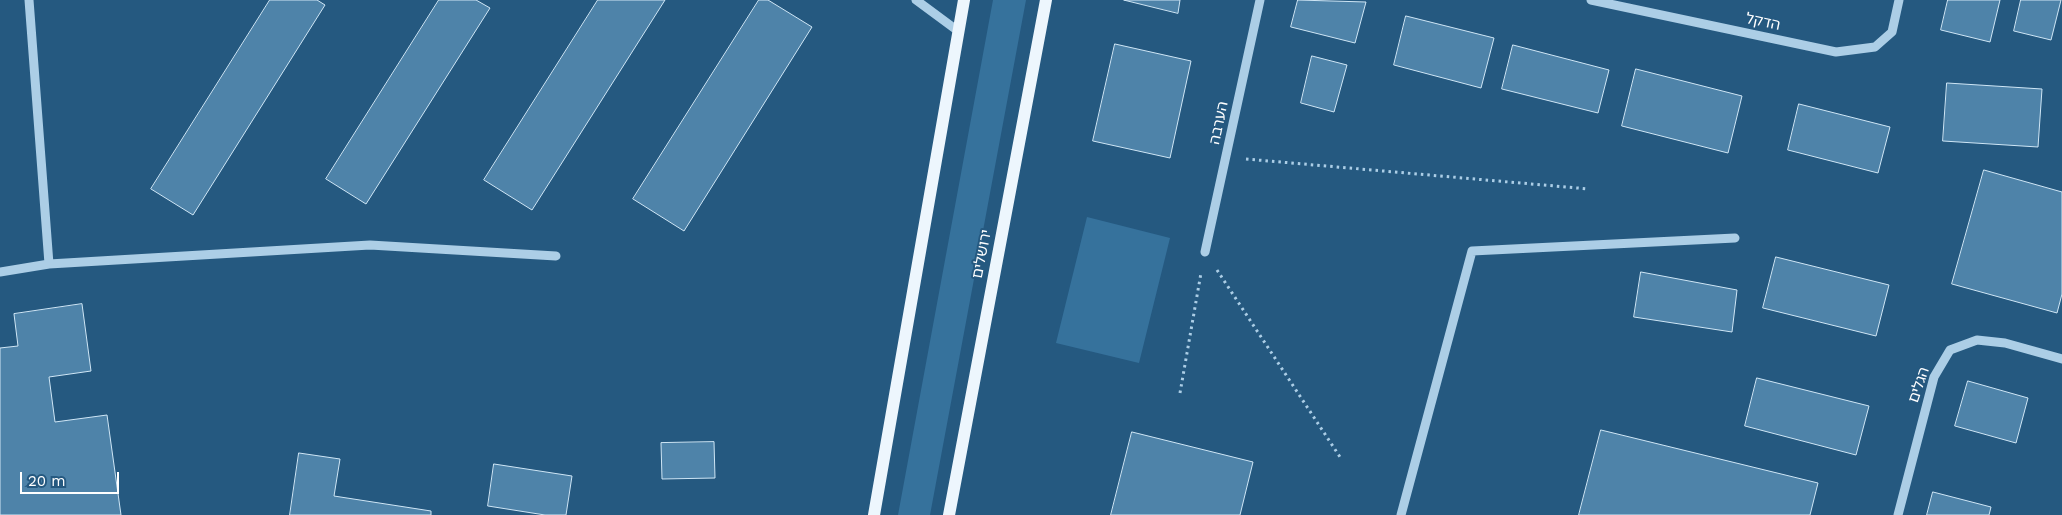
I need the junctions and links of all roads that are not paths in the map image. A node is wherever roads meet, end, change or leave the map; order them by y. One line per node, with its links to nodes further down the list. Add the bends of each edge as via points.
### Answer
1 (28, 0): 12 (street)
2 (916, 0): 8 (street)
3 (964, 0): 8 (main road)
4 (1046, 0): 16 (main road, ירושלים)
5 (1260, 0): 10 (street, הערבה)
6 (1591, 0): 7 (street, הדקל, via 1836,52 1875,47 1892,32)
7 (1900, 0)
8 (958, 31): 15 (main road)
9 (1735, 238): 17 (street, via 1472,251)
10 (1205, 252)
11 (556, 256): 12 (street, via 370,245)
12 (49, 264): 13 (street)
13 (0, 272)
14 (2062, 359): 18 (street, הגלים, via 2005,343 1977,340 1950,350 1934,376)
15 (874, 515)
16 (948, 515)
17 (1400, 515)
18 (1898, 515)

